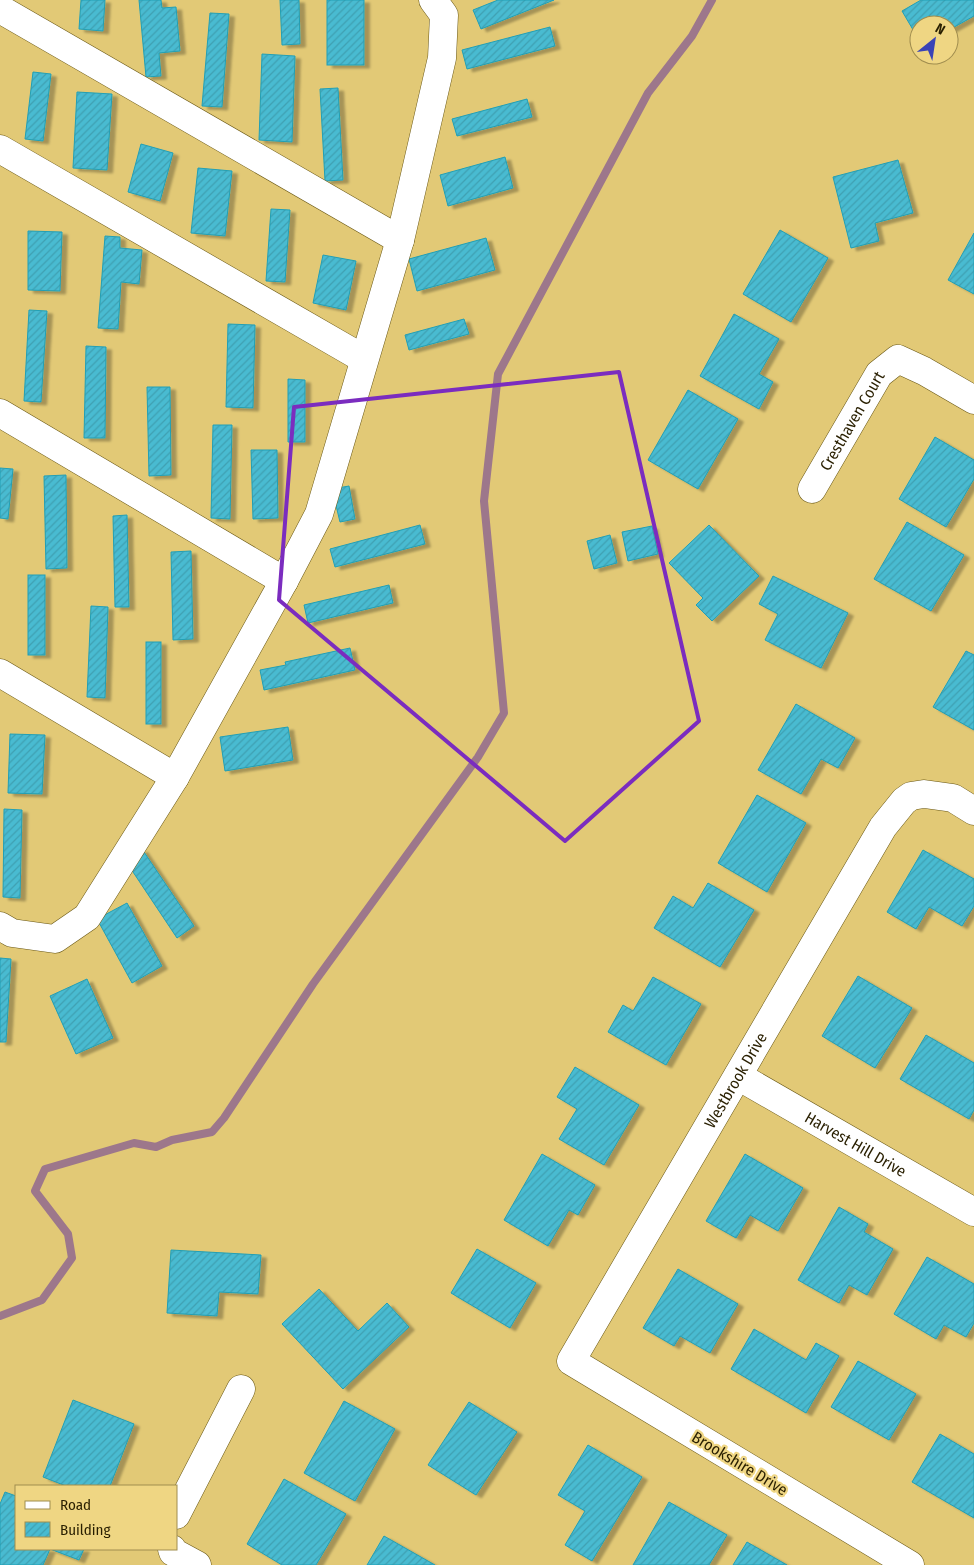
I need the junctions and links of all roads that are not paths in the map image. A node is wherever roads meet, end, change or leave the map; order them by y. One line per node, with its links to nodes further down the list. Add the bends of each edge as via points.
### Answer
1 (433, 0): 4 (street, via 444,15 442,58)
2 (0, 9): 4 (street)
3 (0, 149): 5 (street)
4 (400, 240): 5 (street)
5 (364, 359): 9 (street, via 319,514)
6 (974, 400): 8 (street, Cresthaven Court, via 898,359 879,374)
7 (0, 413): 9 (street)
8 (812, 489)
9 (284, 581): 11 (street)
10 (0, 673): 11 (street)
11 (175, 777): 13 (street, via 87,917 55,939 12,933)
12 (974, 811): 14 (street, Westbrook Drive, via 952,798 924,794 904,801 883,827)
13 (0, 926)
14 (738, 1076): 15 (street, Harvest Hill Drive); 16 (street, Westbrook Drive)
15 (974, 1212)
16 (570, 1362): 21 (street, Brookshire Drive)
17 (241, 1388): 18 (street)
18 (178, 1511)
19 (173, 1550): 20 (street)
20 (196, 1565)
21 (910, 1565)

